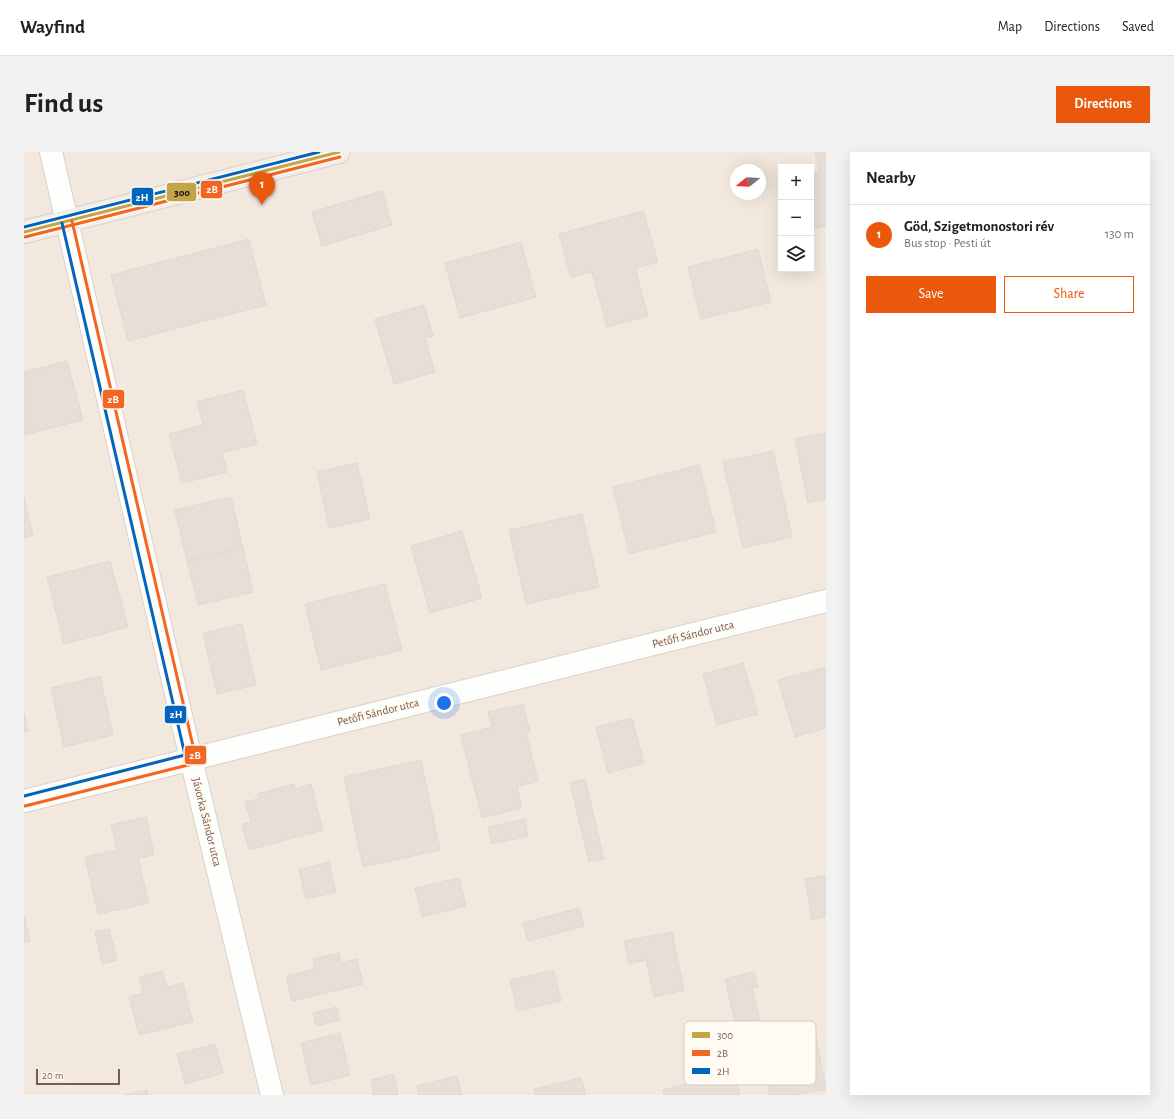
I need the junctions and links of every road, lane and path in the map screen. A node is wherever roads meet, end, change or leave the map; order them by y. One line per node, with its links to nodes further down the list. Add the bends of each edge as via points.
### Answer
1 (51, 152): 3 (street, Jávorka Sándor utca)
2 (340, 152): 3 (main road)
3 (67, 222): 4 (main road); 6 (street, Jávorka Sándor utca)
4 (24, 232)
5 (826, 601): 6 (street, Petőfi Sándor utca)
6 (191, 759): 7 (street, Petőfi Sándor utca); 8 (street, Jávorka Sándor utca)
7 (24, 801)
8 (272, 1095)

